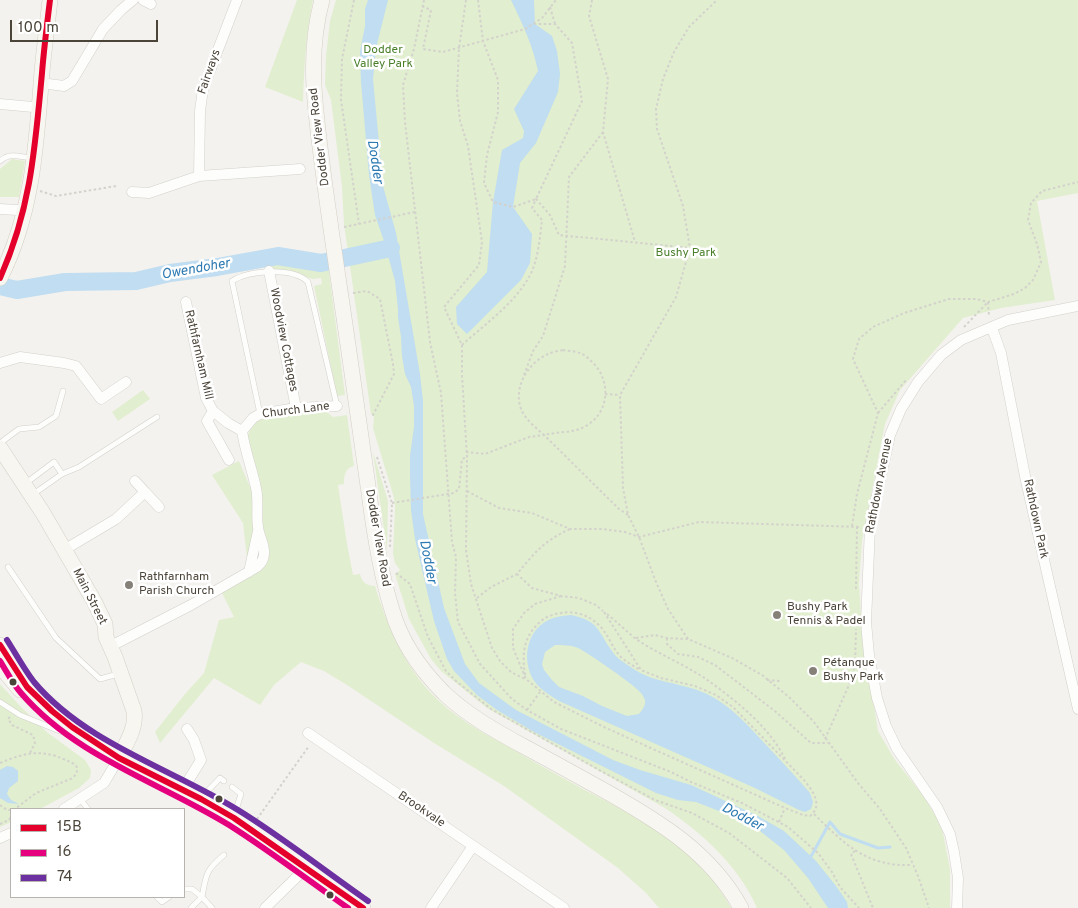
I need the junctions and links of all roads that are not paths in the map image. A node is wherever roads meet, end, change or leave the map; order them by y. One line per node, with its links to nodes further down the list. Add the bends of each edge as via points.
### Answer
1 (50, 0): 5 (main road)
2 (133, 0): 5 (street, via 103,29 72,82 64,86)
3 (237, 0): 11 (street, Fairways, via 203,88)
4 (322, 0): 70 (main road, Dodder View Road, via 315,30 313,76 325,182 375,538 397,626 412,653 442,691 473,716 641,811 686,842 718,873)
5 (43, 77): 8 (main road)
6 (0, 104): 7 (street)
7 (33, 107)
8 (35, 159): 9 (lane, via 13,155); 14 (main road)
9 (0, 162)
10 (300, 169): 11 (street)
11 (200, 176): 12 (street, via 149,193)
12 (132, 192)
13 (0, 209): 14 (street)
14 (24, 213): 16 (main road, via 10,259)
15 (269, 271): 23 (lane, via 308,282); 24 (street, Woodview Cottages); 26 (lane, via 240,276 232,281)
16 (0, 278)
17 (186, 302): 25 (street, Rathfarnham Mill, via 206,398)
18 (1078, 306): 19 (street, Rathdown Avenue, via 1017,318)
19 (992, 328): 44 (street, Rathdown Park, via 1001,353 1026,481); 71 (street, Rathdown Avenue, via 961,340 941,355 901,409 890,435 870,527 866,622 877,698 897,749 938,807 947,826 958,878)
20 (0, 363): 21 (street, via 20,357 76,366 101,400)
21 (126, 382)
22 (63, 392): 29 (lane, via 56,416 40,428 20,429)
23 (337, 406): 24 (street, Church Lane)
24 (296, 408): 26 (street, Church Lane)
25 (212, 411): 28 (street); 31 (street, Rathfarnham Mill, via 207,421)
26 (260, 414): 28 (street, Church Lane)
27 (156, 417): 32 (lane, via 79,467)
28 (242, 431): 40 (street, via 257,490 258,529 264,546 264,555 257,568)
29 (0, 443)
30 (0, 448): 34 (main road, Main Street)
31 (229, 460)
32 (62, 474): 34 (lane); 34 (lane, via 54,462)
33 (135, 482): 35 (street)
34 (28, 490): 37 (main road, Main Street)
35 (145, 492): 36 (street); 37 (street, via 116,519)
36 (159, 507)
37 (64, 550): 40 (main road, Main Street, via 94,601 105,624)
38 (8, 567): 42 (lane, via 56,638 100,679)
39 (0, 645): 48 (main road, via 27,687 52,711)
40 (110, 646): 42 (main road, Main Street)
41 (0, 666): 47 (main road, via 22,692)
42 (121, 673): 48 (main road, Main Street, via 134,711 135,726)
43 (0, 702): 47 (lane, via 15,712)
44 (1078, 709)
45 (187, 729): 51 (street, via 201,760)
46 (308, 733): 57 (street, Brookvale)
47 (67, 734): 48 (main road)
48 (119, 758): 51 (main road); 53 (street, via 104,783)
49 (224, 781): 52 (lane, via 220,778)
50 (232, 787): 56 (lane, via 241,794)
51 (183, 790): 52 (main road)
52 (201, 799): 56 (main road)
53 (81, 800): 54 (street); 55 (lane)
54 (66, 808)
55 (87, 808)
56 (234, 818): 59 (main road)
57 (473, 846): 68 (street); 69 (street, Brookvale)
58 (224, 855): 61 (lane, via 206,873)
59 (306, 868): 66 (street); 67 (main road)
60 (185, 889): 61 (lane, via 192,889)
61 (202, 897): 64 (lane); 65 (lane)
62 (158, 898): 63 (lane, via 162,902)
63 (168, 898)
64 (192, 908)
65 (212, 908)
66 (265, 908)
67 (363, 908)
68 (431, 908)
69 (564, 908)
70 (741, 908)
71 (957, 908)

